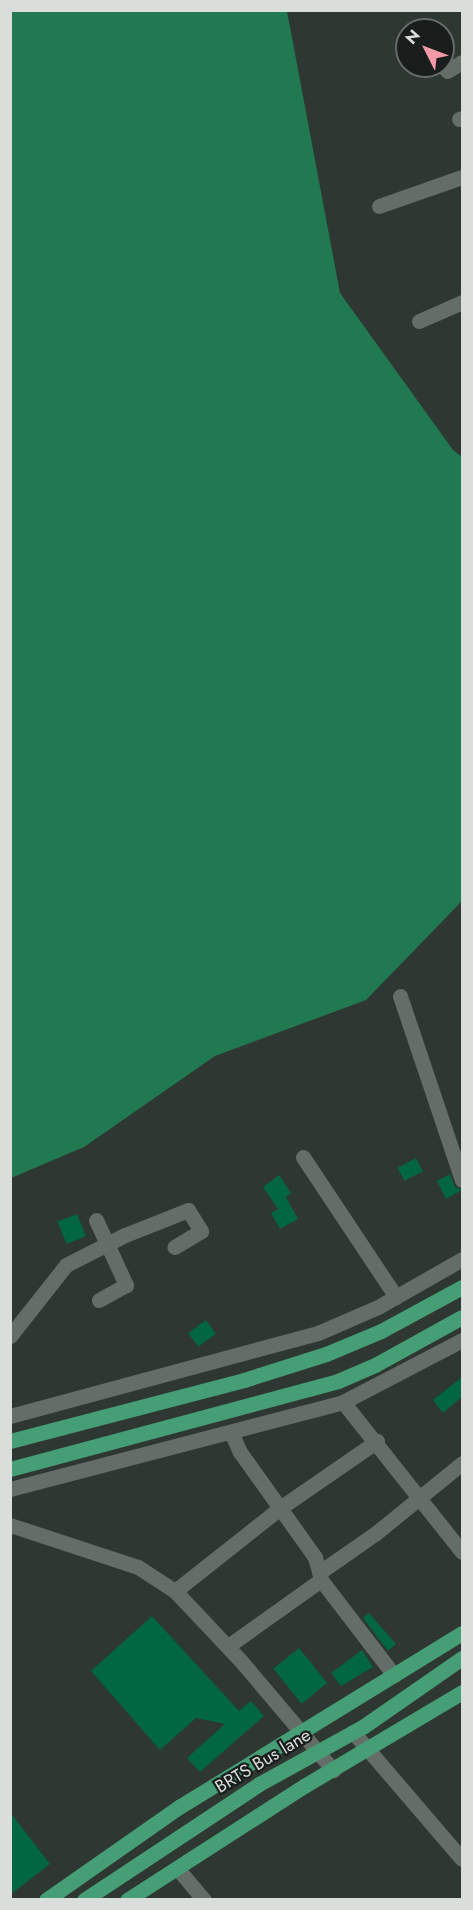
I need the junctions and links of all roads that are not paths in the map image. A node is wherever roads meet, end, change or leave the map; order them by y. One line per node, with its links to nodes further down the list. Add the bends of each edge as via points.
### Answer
1 (462, 177): 2 (street)
2 (380, 206)
3 (462, 302): 4 (street)
4 (419, 321)
5 (400, 996): 6 (street)
6 (458, 1154): 8 (street)
7 (303, 1157): 14 (street)
8 (462, 1180)
9 (96, 1220): 10 (street)
10 (107, 1244): 11 (street, via 188,1210 201,1231); 15 (street, via 126,1285); 18 (street, via 60,1269)
11 (174, 1247)
12 (462, 1259): 14 (street)
13 (462, 1287): 20 (main road, via 381,1331)
14 (396, 1297): 17 (street)
15 (99, 1299)
16 (462, 1317): 27 (main road, via 375,1365 338,1380)
17 (318, 1333): 20 (street); 22 (street)
18 (10, 1336)
19 (462, 1340): 21 (street)
20 (326, 1354): 24 (main road)
21 (343, 1402): 23 (street); 25 (street)
22 (10, 1416)
23 (231, 1432): 28 (street); 30 (street)
24 (10, 1441)
25 (377, 1441): 29 (street); 30 (street)
26 (462, 1463): 29 (street)
27 (10, 1469)
28 (10, 1489)
29 (422, 1497): 32 (street); 33 (street)
30 (280, 1508): 33 (street, via 315,1557); 34 (street)
31 (10, 1525): 34 (street, via 138,1567)
32 (462, 1552)
33 (320, 1576): 36 (street); 38 (street)
34 (175, 1591): 36 (street)
35 (462, 1633): 38 (main road)
36 (228, 1646): 41 (street)
37 (462, 1658): 40 (main road, BRTS Bus lane)
38 (394, 1675): 41 (main road)
39 (462, 1692): 43 (main road)
40 (353, 1732): 42 (main road, BRTS Bus lane); 43 (street)
41 (302, 1733): 42 (street); 47 (main road, via 179,1807)
42 (317, 1750): 44 (street); 48 (main road, BRTS Bus lane)
43 (369, 1751): 44 (main road); 45 (street)
44 (333, 1770): 46 (main road)
45 (462, 1859)
46 (177, 1868): 49 (main road); 50 (street)
47 (46, 1899)
48 (84, 1899)
49 (128, 1899)
50 (204, 1899)

